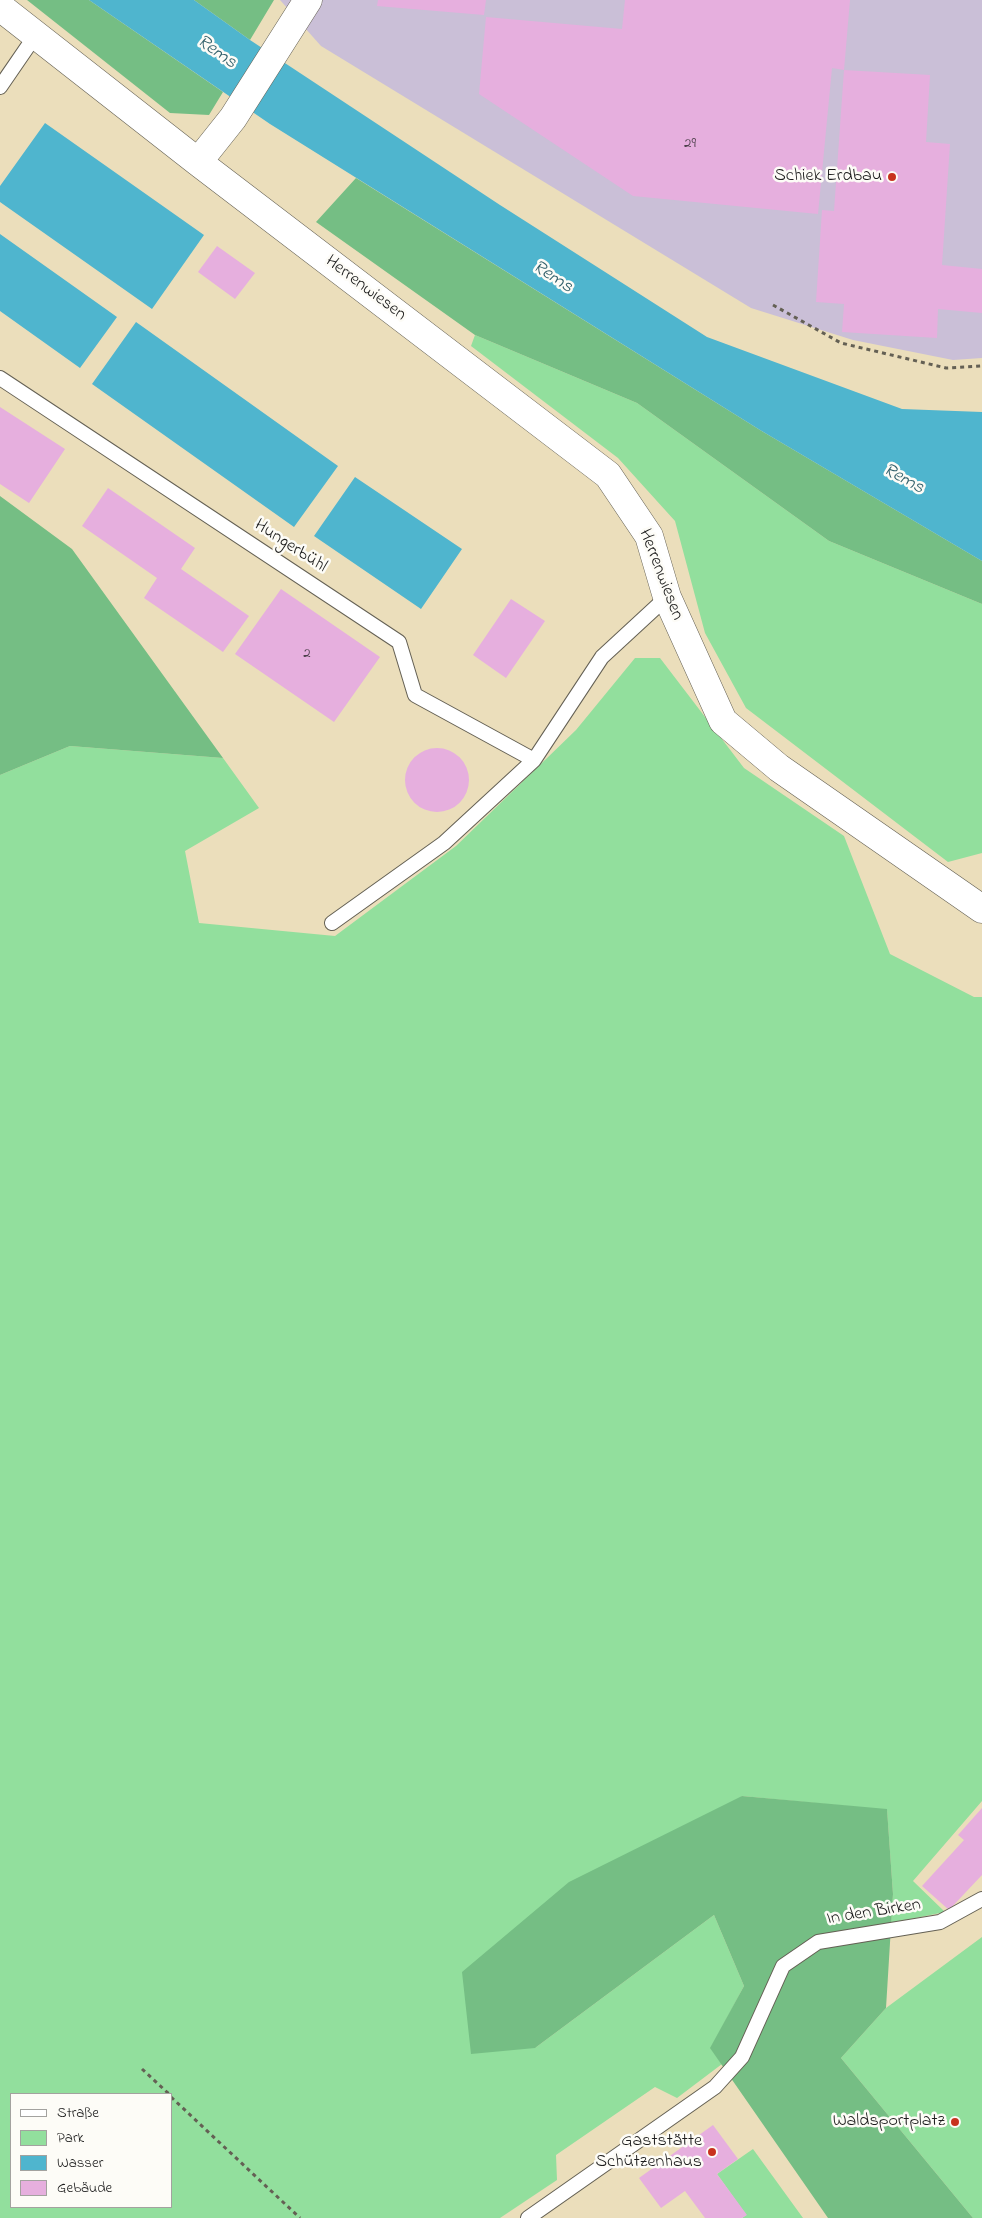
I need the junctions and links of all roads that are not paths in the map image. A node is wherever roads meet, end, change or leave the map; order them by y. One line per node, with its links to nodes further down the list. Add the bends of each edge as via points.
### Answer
1 (304, 5): 5 (street, via 233,118)
2 (0, 7): 3 (street, Herrenwiesen)
3 (35, 36): 4 (lane); 5 (street, Herrenwiesen)
4 (0, 87)
5 (198, 162): 7 (street, Herrenwiesen, via 608,475 649,536)
6 (0, 378): 8 (lane, Hungerbühl, via 399,642 415,695)
7 (667, 597): 8 (lane, via 602,657); 9 (street, Herrenwiesen, via 723,721 779,768)
8 (534, 760): 10 (lane, via 444,843)
9 (982, 909)
10 (332, 923)
11 (982, 1899): 12 (lane, In den Birken, via 940,1922 818,1942 783,1966 742,2057 715,2087)
12 (528, 2218)

